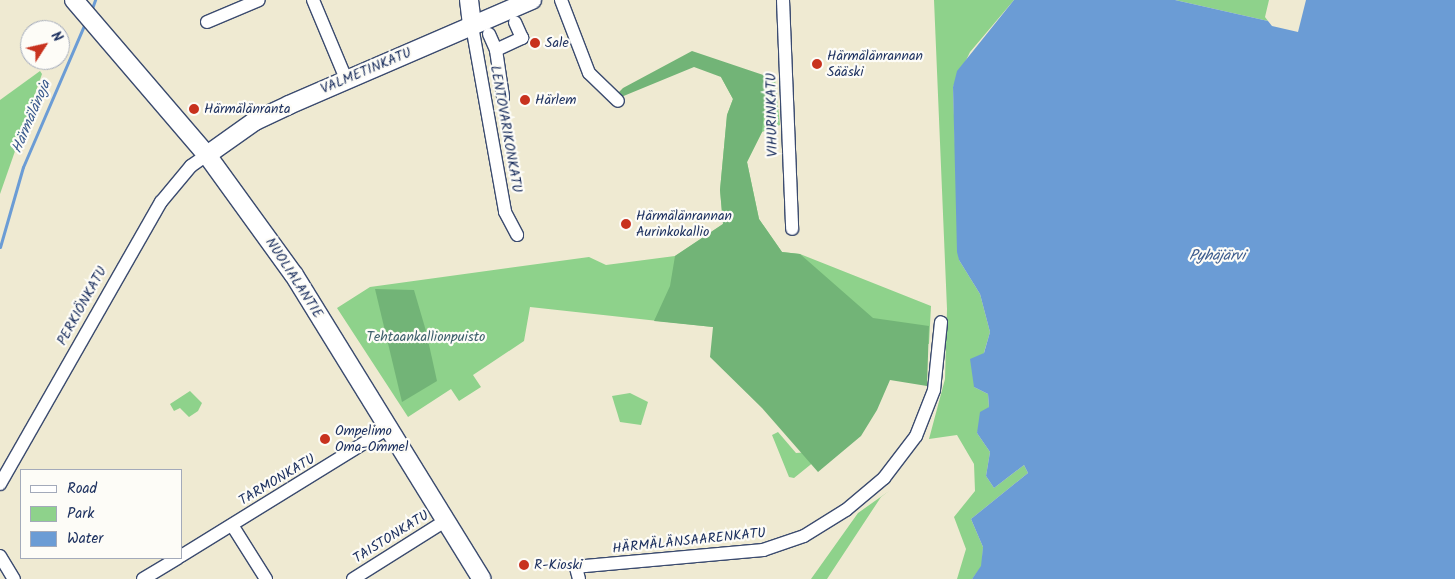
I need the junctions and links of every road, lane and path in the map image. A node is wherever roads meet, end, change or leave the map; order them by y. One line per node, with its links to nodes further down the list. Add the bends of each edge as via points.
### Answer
1 (74, 0): 16 (street, NUOLIALANTIE)
2 (259, 0): 8 (street)
3 (314, 0): 13 (street)
4 (469, 0): 10 (street)
5 (532, 0): 10 (street, VALMETINKATU)
6 (561, 0): 15 (street, via 589,72)
7 (783, 0): 17 (street, VIHURINKATU)
8 (207, 22)
9 (515, 22): 12 (street, via 522,38)
10 (472, 26): 13 (street, VALMETINKATU); 18 (street, LENTOVARIKONKATU, via 505,212)
11 (489, 34): 12 (street)
12 (496, 50): 14 (street)
13 (346, 79): 16 (street, VALMETINKATU, via 255,121)
14 (504, 97)
15 (618, 101)
16 (206, 155): 20 (street, NUOLIALANTIE, via 294,275); 21 (street, PERKIÖNKATU, via 191,166 151,218)
17 (792, 229)
18 (517, 235)
19 (941, 322): 27 (street, HÄRMÄLÄNSAARENKATU, via 934,390 916,436 884,478 846,510 804,536 764,550)
20 (388, 428): 22 (street, NUOLIALANTIE); 23 (street, TARMONKATU)
21 (0, 484)
22 (446, 521): 31 (street, TAISTONKATU); 32 (street, NUOLIALANTIE)
23 (232, 525): 24 (street, TARMONKATU); 30 (street)
24 (182, 555)
25 (0, 556): 28 (street)
26 (176, 559): 29 (street)
27 (577, 574)
28 (14, 579)
29 (143, 579)
30 (266, 579)
31 (353, 579)
32 (482, 579)

